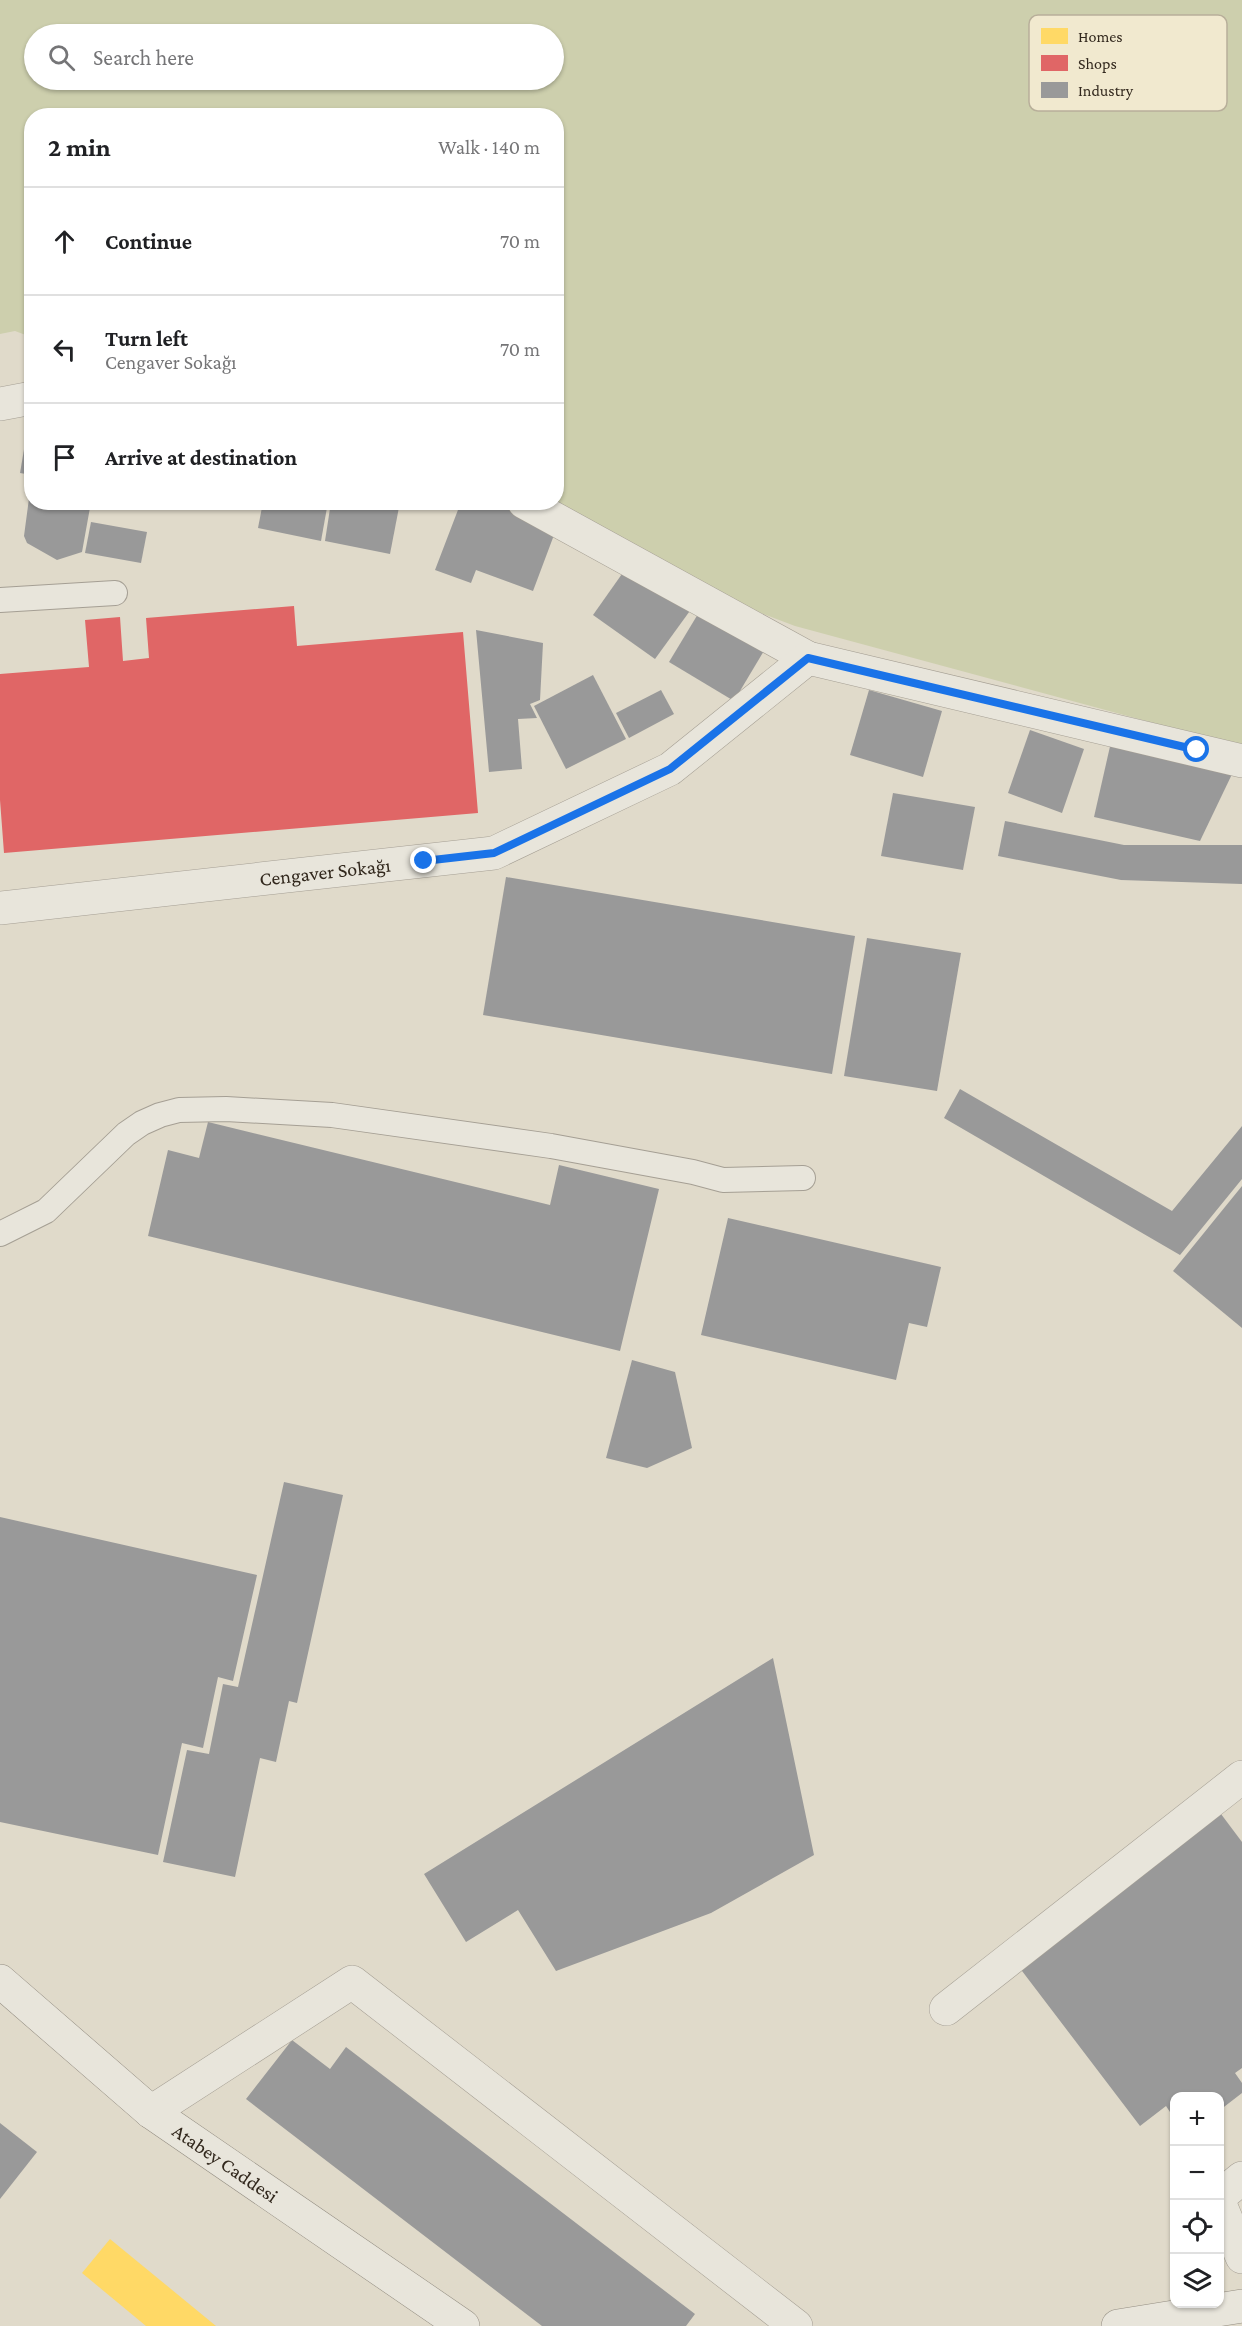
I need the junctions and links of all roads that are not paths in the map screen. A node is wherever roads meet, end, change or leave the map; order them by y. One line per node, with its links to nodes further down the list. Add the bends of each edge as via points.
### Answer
1 (24, 400): 2 (street)
2 (0, 404)
3 (539, 510): 6 (street)
4 (116, 593): 5 (lane)
5 (0, 600)
6 (808, 658): 7 (street); 8 (street, Cengaver Sokağı, via 670,769 494,853)
7 (1242, 761)
8 (0, 908)
9 (803, 1178): 10 (lane, via 723,1180 551,1146 343,1117 226,1108 185,1110 142,1123 46,1211)
10 (0, 1234)
11 (1242, 1777): 13 (street)
12 (0, 1981): 14 (street, Atabey Caddesi)
13 (946, 2009)
14 (151, 2112): 20 (street, Atabey Caddesi); 21 (street, via 352,1982)
15 (1242, 2178): 16 (street)
16 (1224, 2193)
17 (1224, 2214): 18 (street)
18 (1242, 2257)
19 (1242, 2306): 22 (street)
20 (463, 2326)
21 (796, 2326)
22 (1118, 2326)

